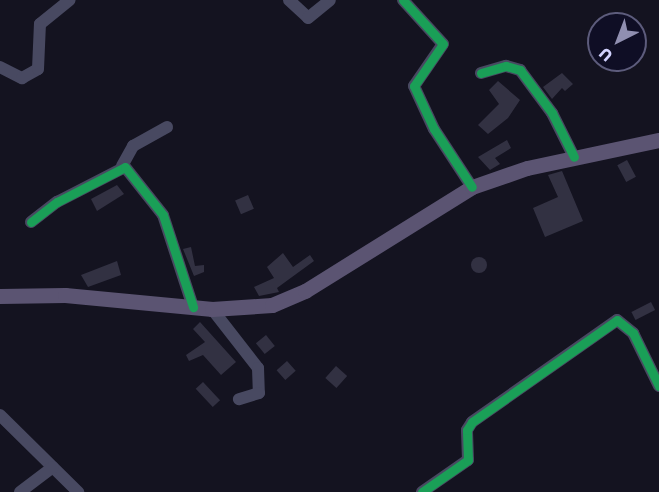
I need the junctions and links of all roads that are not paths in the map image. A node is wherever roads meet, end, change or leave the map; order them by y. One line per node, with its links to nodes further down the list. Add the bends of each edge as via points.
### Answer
1 (70, 0): 5 (street, via 40,24 37,37 41,64 32,75 15,77)
2 (289, 0): 3 (street, via 303,15 313,18)
3 (330, 0)
4 (403, 0): 11 (street, via 443,44 414,86 434,129)
5 (0, 67)
6 (481, 73): 9 (street, via 506,66 520,70 552,113)
7 (167, 127): 10 (street, via 133,146)
8 (659, 140): 9 (main road)
9 (574, 158): 11 (main road)
10 (122, 166): 12 (street); 14 (street, via 163,215)
11 (472, 187): 15 (main road, via 290,298 261,307)
12 (30, 222)
13 (0, 296): 14 (main road, via 65,295)
14 (193, 307): 15 (main road)
15 (212, 309): 17 (street, via 258,368 259,393)
16 (659, 386): 22 (street, via 633,333 617,320 472,422 467,430 468,460)
17 (239, 399)
18 (0, 416): 19 (street)
19 (53, 467): 20 (street); 21 (street)
20 (20, 492)
21 (78, 492)
22 (422, 492)

